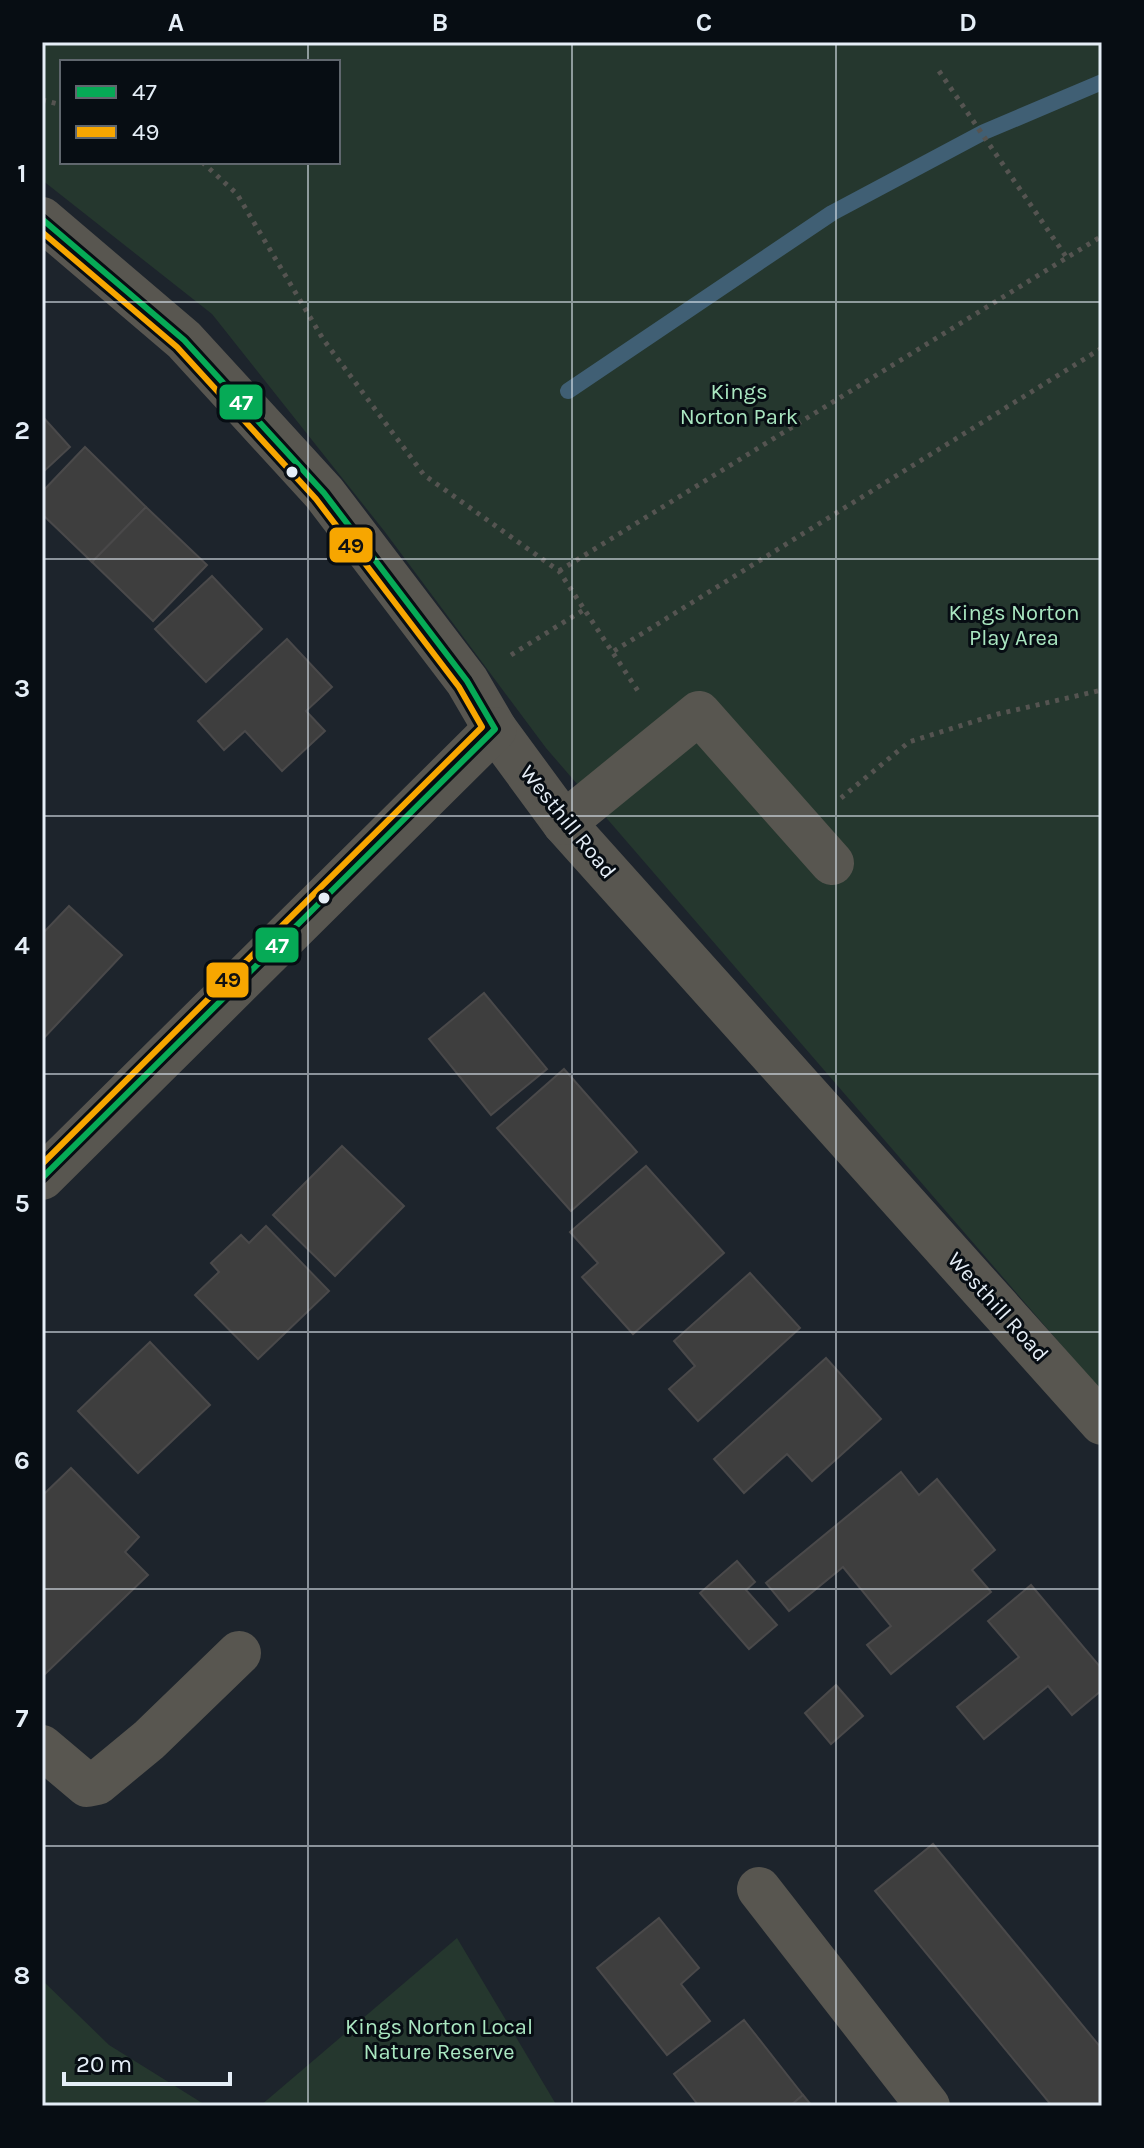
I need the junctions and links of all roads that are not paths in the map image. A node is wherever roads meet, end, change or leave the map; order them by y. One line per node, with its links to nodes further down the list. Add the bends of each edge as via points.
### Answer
1 (42, 219): 2 (street, Westhill Road, via 184,340 324,493 467,681)
2 (495, 729): 3 (street, Westhill Road); 5 (street)
3 (564, 823): 4 (street, via 699,713); 6 (street, Westhill Road)
4 (832, 863)
5 (42, 1178)
6 (1102, 1423)
7 (239, 1653): 8 (street, via 97,1783 87,1785)
8 (42, 1747)
9 (759, 1889): 10 (street)
10 (928, 2106)

